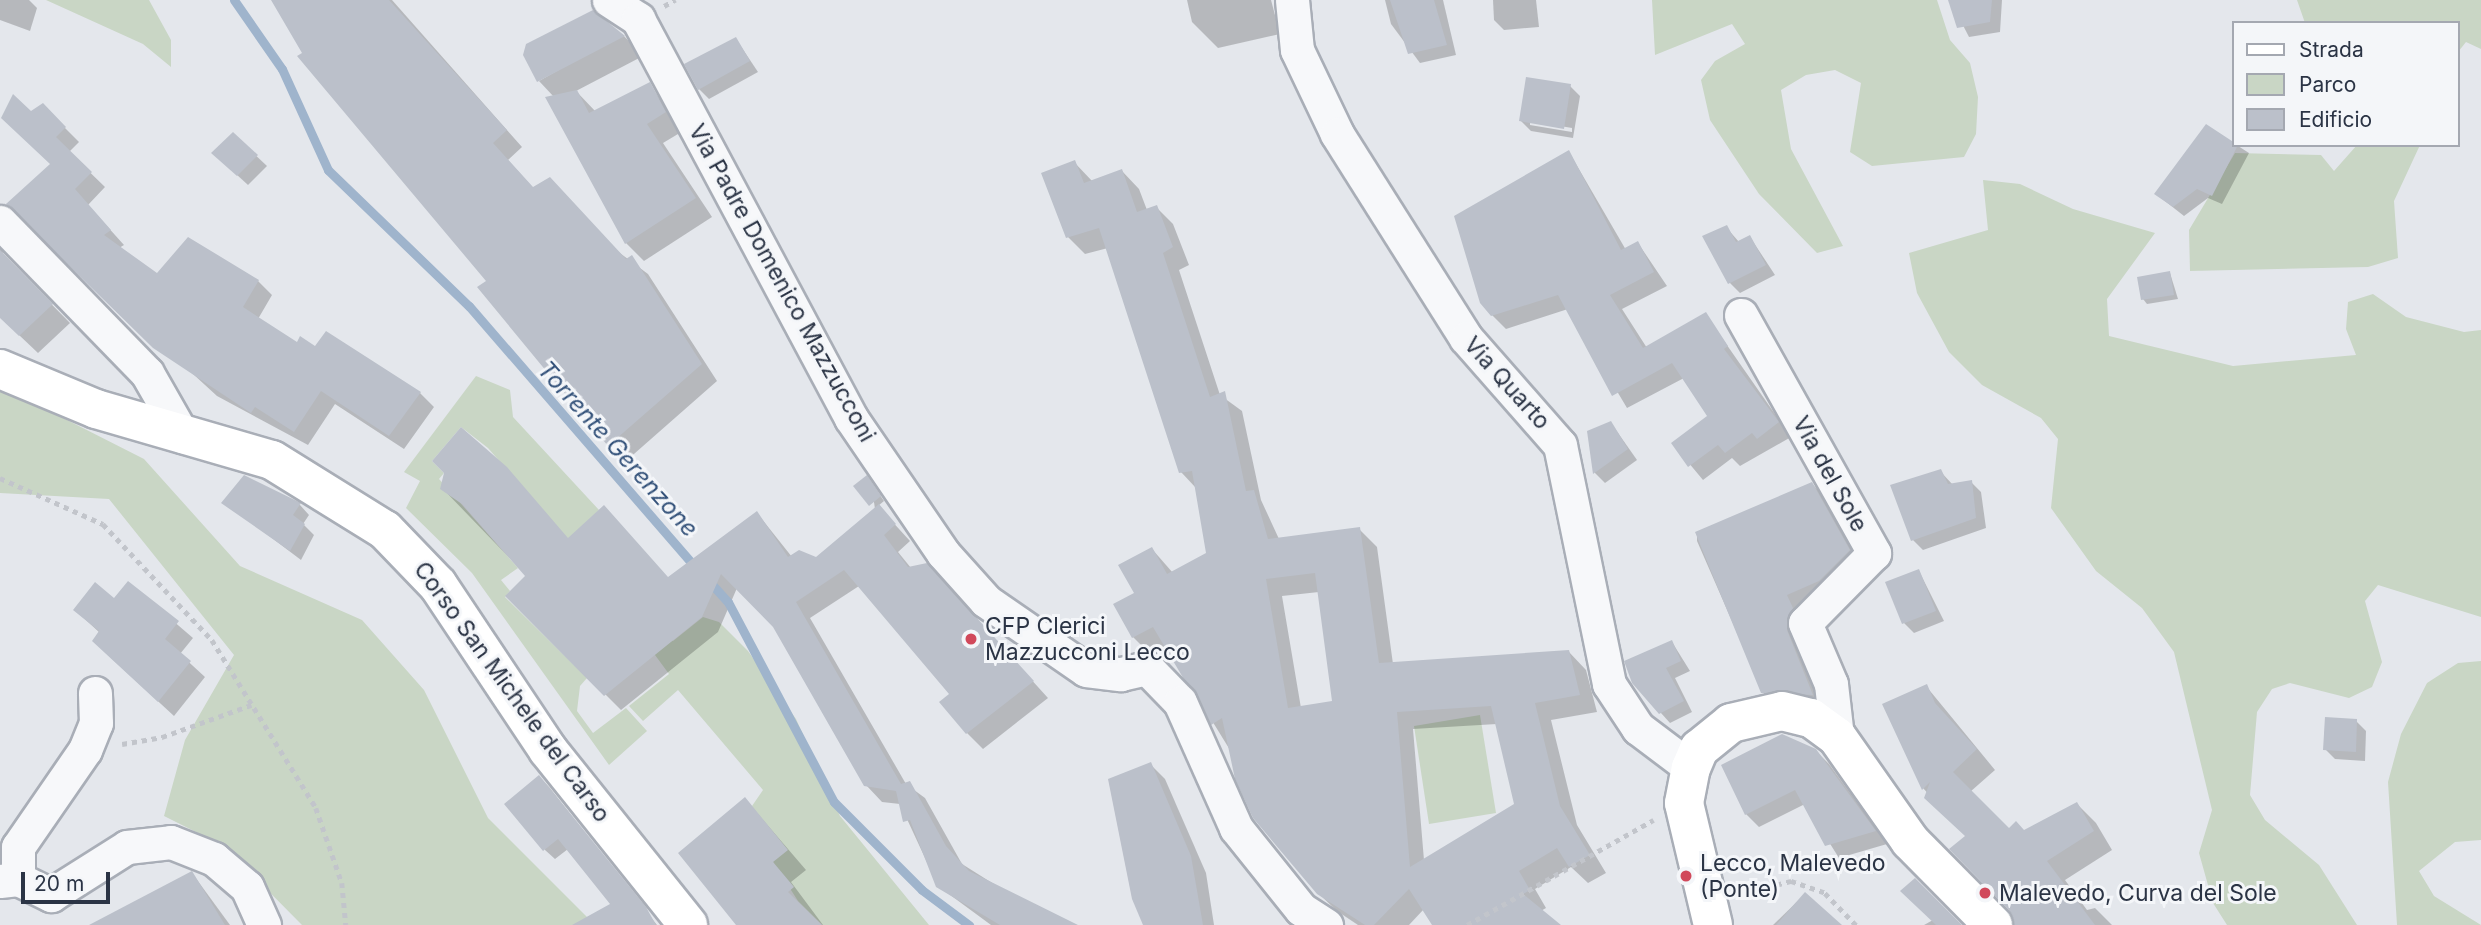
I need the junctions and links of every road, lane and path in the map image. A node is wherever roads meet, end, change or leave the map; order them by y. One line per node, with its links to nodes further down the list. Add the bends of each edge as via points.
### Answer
1 (609, 0): 18 (street, Via Padre Domenico Mazzucconi, via 638,19 851,418 943,553 986,601 1086,670 1121,674 1147,668 1180,702 1236,828 1301,909)
2 (1292, 0): 12 (street, Via Quarto, via 1297,50 1363,178 1473,347 1560,446 1609,684 1638,728)
3 (0, 222): 6 (street, via 147,373)
4 (1741, 315): 10 (street, Via del Sole, via 1874,553 1805,623 1831,684)
5 (0, 369): 6 (main road, Corso San Michele del Carso, via 77,402)
6 (183, 436): 17 (main road, Corso San Michele del Carso, via 272,460 312,479 410,551 548,750)
7 (0, 478): 9 (path, via 103,524 212,640)
8 (95, 693): 11 (street, via 96,723)
9 (251, 705): 11 (path, via 162,737); 16 (path, via 316,808 342,883)
10 (1837, 737): 12 (main road, via 1798,712 1765,711 1714,735); 21 (main road, via 1910,841)
11 (85, 750): 13 (street, via 18,847)
12 (1687, 785): 14 (main road); 19 (path)
13 (9, 880): 15 (street, via 51,895 127,847 171,842 214,859 247,887)
14 (1711, 914): 20 (path, via 1791,881 1825,893)
15 (264, 925)
16 (346, 925)
17 (688, 925)
18 (1326, 925)
19 (1467, 925)
20 (1856, 925)
21 (1993, 925)

